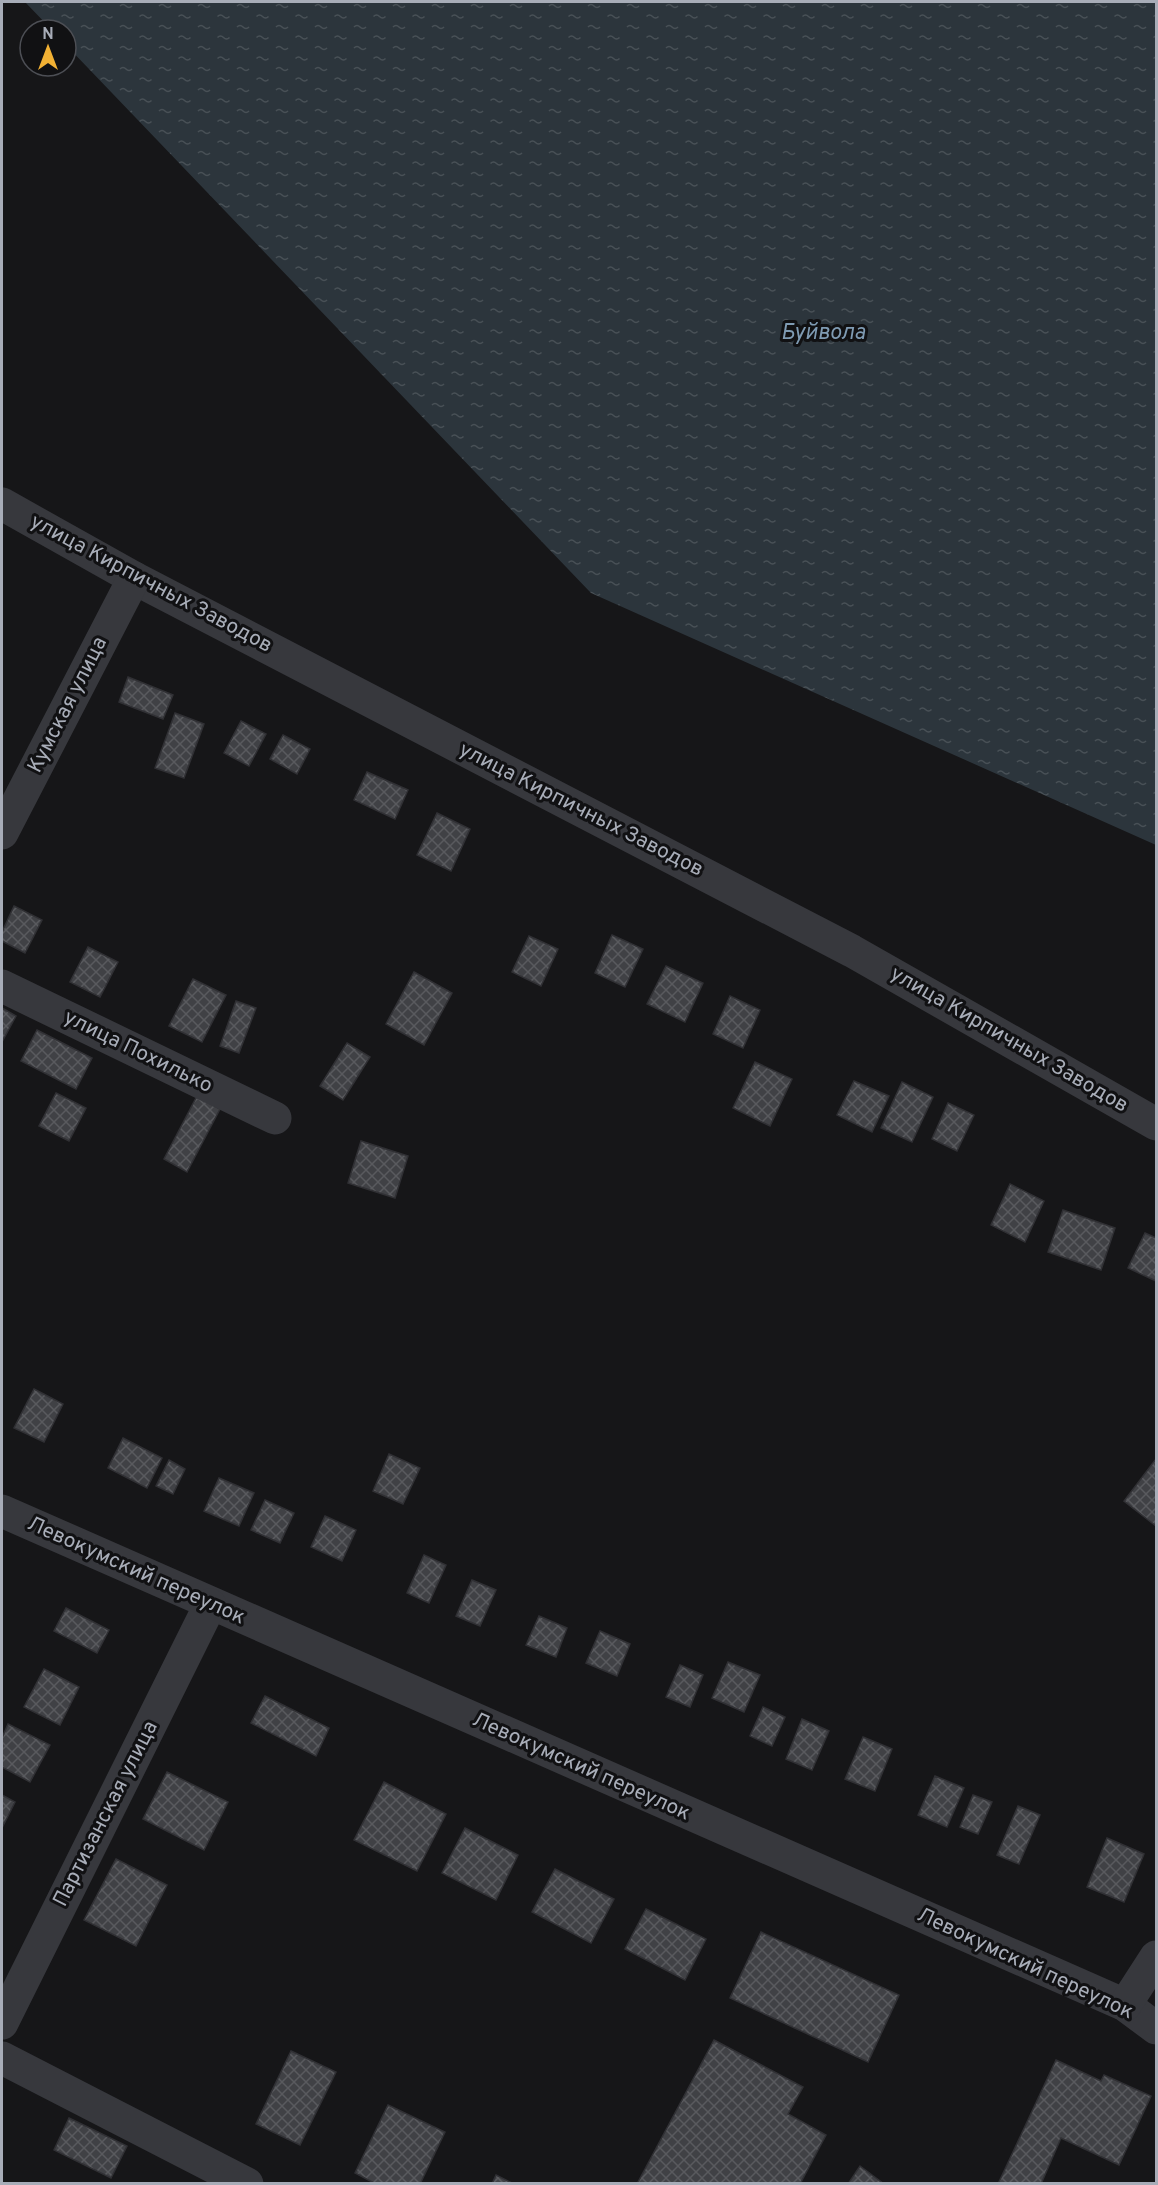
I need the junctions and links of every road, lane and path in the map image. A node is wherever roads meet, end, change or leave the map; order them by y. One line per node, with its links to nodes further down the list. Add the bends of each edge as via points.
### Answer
1 (2, 504): 2 (street, улица Кирпичных Заводов)
2 (134, 578): 3 (street, Кумская улица); 6 (street, улица Кирпичных Заводов, via 852,951)
3 (2, 833)
4 (2, 986): 5 (street, улица Похилько)
5 (275, 1118)
6 (1156, 1124)
7 (2, 1511): 8 (street, Левокумский переулок)
8 (210, 1605): 10 (street, Левокумский переулок); 11 (street, Партизанская улица)
9 (1156, 1957): 10 (street)
10 (1125, 2005): 12 (street, Левокумский переулок)
11 (2, 2023)
12 (1156, 2028)
13 (2, 2058): 14 (street)
14 (247, 2184)

